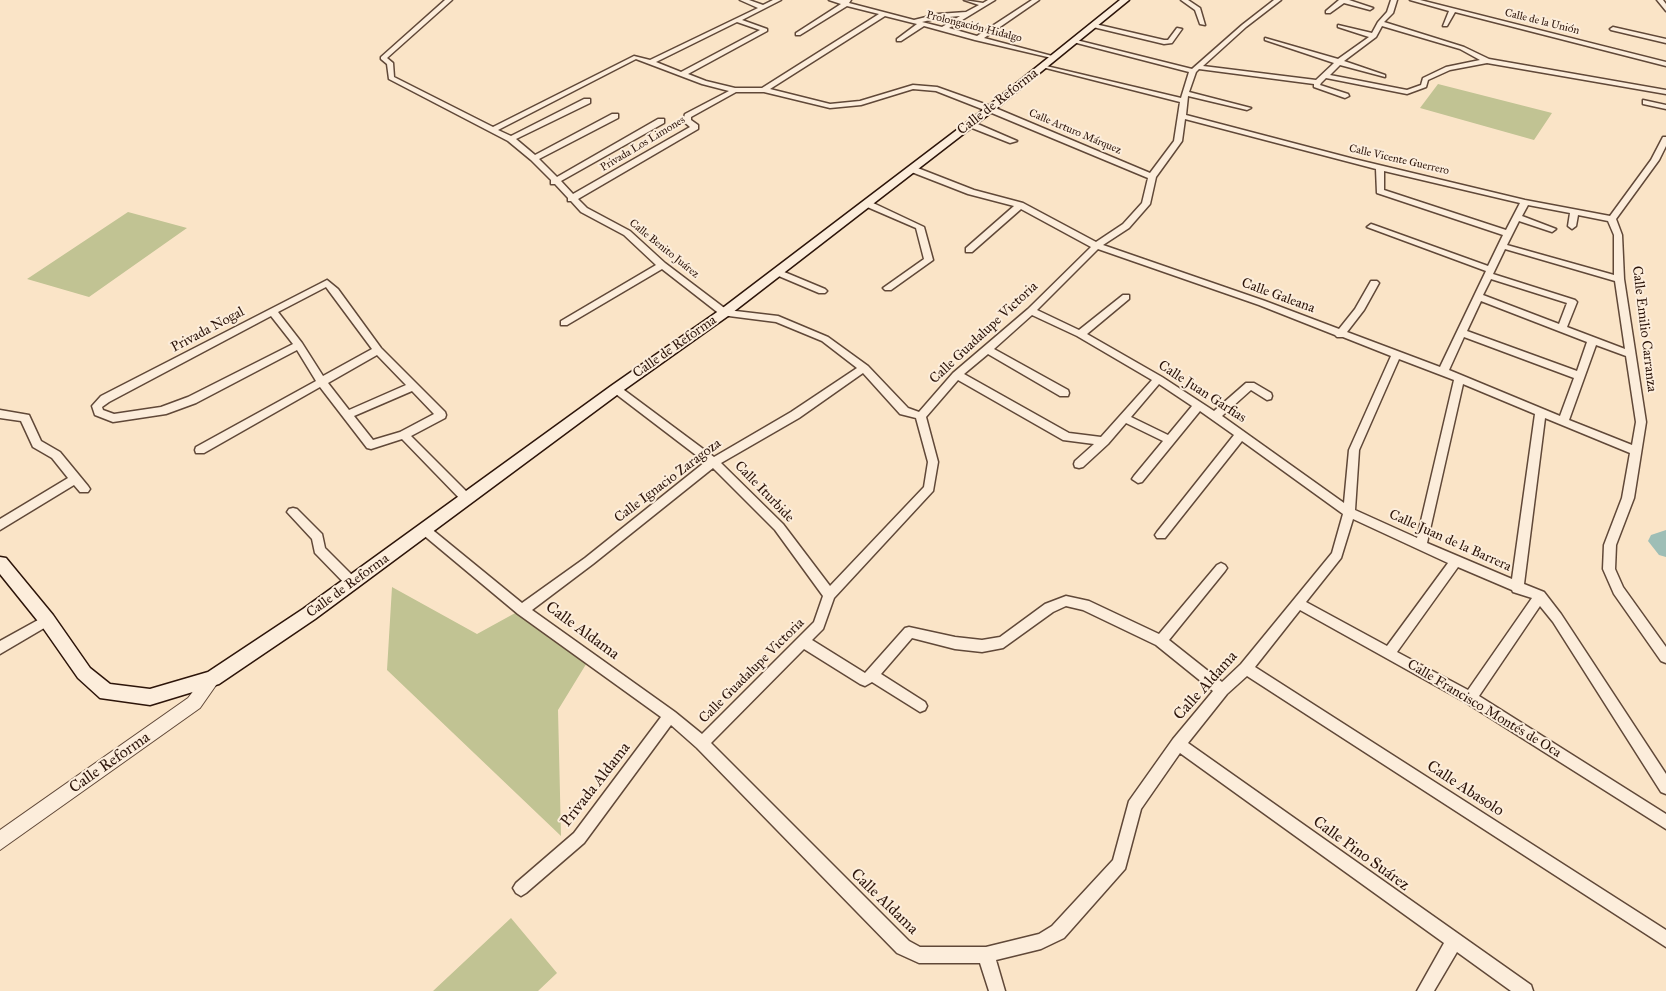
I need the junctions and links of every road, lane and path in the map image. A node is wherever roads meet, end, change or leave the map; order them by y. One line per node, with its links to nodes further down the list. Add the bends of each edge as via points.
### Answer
1 (450, 0): 70 (street, Calle Benito Juárez, via 383,58 390,63 391,78)
2 (743, 0): 17 (street)
3 (778, 0): 17 (street)
4 (832, 0): 15 (street, Prolongación Hidalgo)
5 (967, 0): 16 (street)
6 (992, 0): 16 (street)
7 (1036, 0): 37 (street)
8 (1125, 0): 30 (main road, Calle de Reforma)
9 (1184, 0): 28 (street, via 1198,9)
10 (1278, 0): 49 (street, Calle Guadalupe Victoria)
11 (1342, 0): 18 (street); 21 (street)
12 (1394, 0): 26 (street, via 1390,13)
13 (1413, 0): 20 (street, Calle de la Unión)
14 (1660, 0): 19 (street)
15 (846, 2): 22 (street, Prolongación Hidalgo); 35 (street)
16 (984, 4): 23 (street)
17 (762, 7): 24 (street)
18 (1370, 8)
19 (1666, 9)
20 (1453, 10): 29 (street); 46 (street, Calle de la Unión)
21 (1328, 12)
22 (884, 14): 25 (street, Prolongación Hidalgo); 56 (street)
23 (969, 14): 25 (street); 34 (street)
24 (736, 20): 45 (street); 51 (street, via 764,30)
25 (913, 22): 27 (street, Prolongación Hidalgo)
26 (1380, 23): 36 (street); 44 (street, via 1462,48)
27 (922, 24): 34 (street, Prolongación Hidalgo); 38 (street)
28 (1203, 24)
29 (1445, 25)
30 (1095, 26): 32 (street, via 1164,42 1170,42); 41 (main road, Calle de Reforma)
31 (1340, 26): 36 (street)
32 (1179, 29)
33 (1612, 29): 40 (street)
34 (943, 30): 37 (street, Prolongación Hidalgo)
35 (798, 34)
36 (1374, 36): 43 (street)
37 (977, 39): 42 (street, Prolongación Hidalgo)
38 (899, 40)
39 (1268, 40): 43 (street)
40 (1666, 41)
41 (1076, 42): 42 (main road, Calle de Reforma); 49 (street)
42 (1054, 58): 48 (main road, Calle de Reforma)
43 (1340, 61): 52 (street); 53 (street)
44 (1487, 61): 52 (street, via 1448,68 1425,79 1424,86 1406,92); 57 (street)
45 (651, 62): 51 (street, Calle Arturo Márquez); 70 (street, Calle Arturo Márquez, via 636,57)
46 (1656, 62): 47 (street, Calle de la Unión); 50 (street)
47 (1666, 64)
48 (1044, 66): 61 (street); 65 (main road, Calle de Reforma)
49 (1195, 69): 54 (street); 58 (street, Calle Guadalupe Victoria)
50 (1655, 71)
51 (681, 75): 55 (street, Calle Arturo Márquez)
52 (1325, 76): 54 (street)
53 (1383, 76)
54 (1317, 84): 59 (street)
55 (735, 90): 56 (street, Calle Arturo Márquez); 79 (street, Privada Los Limones, via 688,116 686,121 695,127)
56 (764, 90): 65 (street, Calle Arturo Márquez, via 830,106 861,103 924,86)
57 (1666, 92)
58 (1184, 93): 61 (street, Calle Guadalupe Victoria); 64 (street)
59 (1345, 96)
60 (587, 101): 71 (street)
61 (1184, 101): 67 (street, Calle Guadalupe Victoria)
62 (1646, 102): 63 (street)
63 (1666, 107)
64 (1247, 108)
65 (990, 109): 69 (main road, Calle de Reforma); 77 (street, Calle Arturo Márquez)
66 (614, 116): 74 (street)
67 (1182, 116): 75 (street, Calle Vicente Guerrero); 77 (street, Calle Guadalupe Victoria, via 1178,141)
68 (661, 121): 78 (street)
69 (970, 124): 73 (street); 76 (main road, Calle de Reforma)
70 (494, 129): 71 (street, Calle Benito Juárez)
71 (511, 139): 74 (street, Calle Benito Juárez)
72 (1666, 139): 85 (street, via 1655,160)
73 (1013, 141)
74 (534, 158): 78 (street, Calle Benito Juárez)
75 (1380, 168): 80 (street, Calle Vicente Guerrero); 89 (street, via 1380,191)
76 (912, 169): 81 (main road, Calle de Reforma); 82 (street, Calle Galeana, via 971,192)
77 (1152, 177): 90 (street, Calle Guadalupe Victoria, via 1146,204 1126,226)
78 (554, 182): 79 (street, Calle Benito Juárez)
79 (571, 199): 93 (street, Calle Benito Juárez, via 627,234)
80 (1526, 202): 83 (street, Calle Vicente Guerrero); 84 (street)
81 (868, 204): 94 (main road, Calle de Reforma); 98 (street, via 920,228 929,260)
82 (1020, 205): 90 (street, Calle Galeana); 92 (street)
83 (1574, 211): 85 (street, Calle Vicente Guerrero); 86 (street)
84 (1518, 217): 88 (street); 89 (street)
85 (1612, 219): 96 (street, Calle Emilio Carranza, via 1618,235)
86 (1572, 226)
87 (1371, 227): 95 (street)
88 (1552, 228)
89 (1509, 234): 91 (street)
90 (1096, 246): 103 (street, Calle Guadalupe Victoria); 109 (street, Calle Galeana, via 1262,303)
91 (1502, 246): 95 (street); 96 (street)
92 (969, 250)
93 (662, 265): 104 (street, Calle Benito Juárez); 105 (street)
94 (777, 272): 99 (street); 104 (main road, Calle de Reforma)
95 (1489, 273): 101 (street); 106 (street, via 1572,302)
96 (1619, 280): 114 (street, Calle Emilio Carranza)
97 (1374, 283): 109 (street)
98 (888, 288)
99 (822, 291)
100 (1126, 297): 108 (street)
101 (1479, 298): 106 (street); 107 (street)
102 (272, 311): 111 (street); 111 (street, Privada Nogal, via 105,399 97,406 100,412 113,418 162,411 192,400); 113 (street, Privada Nogal, via 327,283)
103 (1031, 311): 108 (street, Calle Juan Garfias); 112 (street, Calle Guadalupe Victoria)
104 (724, 313): 116 (street, via 778,319 826,339); 124 (main road, Calle de Reforma)
105 (564, 323)
106 (1562, 328): 110 (street)
107 (1462, 333): 117 (street); 119 (street)
108 (1080, 334): 120 (street, Calle Juan Garfias)
109 (1340, 335): 115 (street, Calle Galeana)
110 (1592, 342): 114 (street); 119 (street)
111 (299, 345): 122 (street)
112 (988, 349): 118 (street, Calle Guadalupe Victoria); 125 (street)
113 (378, 350): 122 (street); 123 (street)
114 (1629, 354): 140 (street, Calle Emilio Carranza, via 1640,422)
115 (1396, 355): 117 (street, Calle Galeana); 148 (street, Calle Aldama, via 1354,450)
116 (864, 368): 131 (street, via 904,410); 141 (street, Calle Ignacio Zaragoza, via 795,415)
117 (1443, 372): 121 (street, Calle Galeana)
118 (957, 375): 131 (street, Calle Guadalupe Victoria); 138 (street, via 1067,437)
119 (1580, 376): 134 (street)
120 (1158, 379): 127 (street, Calle Juan Garfias); 133 (street)
121 (1458, 379): 128 (street, Calle Galeana); 152 (street)
122 (321, 381): 130 (street); 139 (street)
123 (411, 387): 130 (street); 136 (street, via 441,415)
124 (616, 389): 141 (street, Calle Iturbide); 146 (main road, Calle de Reforma)
125 (1064, 392)
126 (1267, 396): 132 (street, via 1250,385)
127 (1198, 406): 132 (street, Calle Juan Garfias); 137 (street)
128 (1540, 412): 134 (street, Calle Galeana); 157 (street)
129 (0, 414): 143 (street, via 25,418 37,444 56,455)
130 (348, 415): 136 (street, via 371,445)
131 (921, 416): 158 (street, Calle Guadalupe Victoria, via 933,462 929,488)
132 (1215, 416): 135 (street, Calle Juan Garfias)
133 (1124, 418): 137 (street); 138 (street)
134 (1564, 420): 140 (street, Calle Galeana)
135 (1241, 434): 148 (street, Calle Juan Garfias); 151 (street)
136 (404, 435): 146 (street)
137 (1170, 440): 144 (street)
138 (1104, 441): 142 (street)
139 (200, 450)
140 (1635, 451): 167 (street, Calle Emilio Carranza, via 1628,498 1610,545 1610,569 1618,590)
141 (714, 462): 158 (street, Calle Iturbide, via 779,527); 161 (street, Calle Ignacio Zaragoza, via 589,562)
142 (1079, 464)
143 (75, 479): 145 (street); 149 (street)
144 (1138, 479)
145 (84, 489)
146 (467, 499): 150 (main road, Calle de Reforma)
147 (293, 512): 156 (street, via 318,536 319,550)
148 (1349, 512): 152 (street, Calle Juan de la Barrera); 160 (street, Calle Aldama, via 1337,555)
149 (0, 525)
150 (425, 530): 156 (main road, Calle de Reforma); 161 (street, Calle Aldama)
151 (1161, 535)
152 (1421, 544): 153 (street, Calle Juan de la Barrera)
153 (1456, 561): 157 (street, Calle Juan de la Barrera); 166 (street)
154 (0, 563): 162 (main road, Calle de Reforma)
155 (1221, 568): 164 (street)
156 (352, 583): 170 (main road, Calle de Reforma)
157 (1517, 588): 159 (street, Calle Juan de la Barrera)
158 (829, 595): 163 (street, Calle Guadalupe Victoria, via 820,625)
159 (1540, 596): 172 (street); 177 (street)
160 (1299, 604): 166 (street, Calle Francisco Montés de Oca); 168 (street, Calle Aldama)
161 (522, 610): 174 (street, Calle Aldama)
162 (47, 620): 165 (street); 170 (main road, Calle de Reforma, via 84,673 106,692 150,697)
163 (802, 641): 169 (street, via 865,680); 175 (street, Calle Guadalupe Victoria)
164 (1162, 641): 169 (street, via 1085,605 1066,601 1049,608 1003,642 982,646 909,632); 171 (street)
165 (0, 648)
166 (1389, 653): 172 (street, Calle Francisco Montés de Oca)
167 (1666, 657)
168 (1246, 668): 171 (street, Calle Aldama); 181 (street, Calle Abasolo)
169 (872, 675): 173 (street)
170 (213, 678): 179 (street, Calle Reforma, via 194,703)
171 (1222, 690): 176 (street, Calle Aldama)
172 (1470, 698): 178 (street, Calle Francisco Montés de Oca)
173 (920, 706)
174 (670, 716): 175 (street, Calle Aldama); 180 (street, Privada Aldama, via 579,838)
175 (702, 743): 183 (street, Calle Aldama, via 903,948 919,955)
176 (1178, 744): 182 (street, Calle Pino Suárez); 183 (street, Calle Aldama, via 1134,806 1120,864 1077,912 1058,932 1041,941)
177 (1666, 786)
178 (1666, 822)
179 (0, 841)
180 (521, 888)
181 (1666, 939)
182 (1454, 942): 185 (street); 186 (street, Calle Pino Suárez)
183 (986, 955): 184 (street)
184 (998, 991)
185 (1425, 991)
186 (1524, 991)

